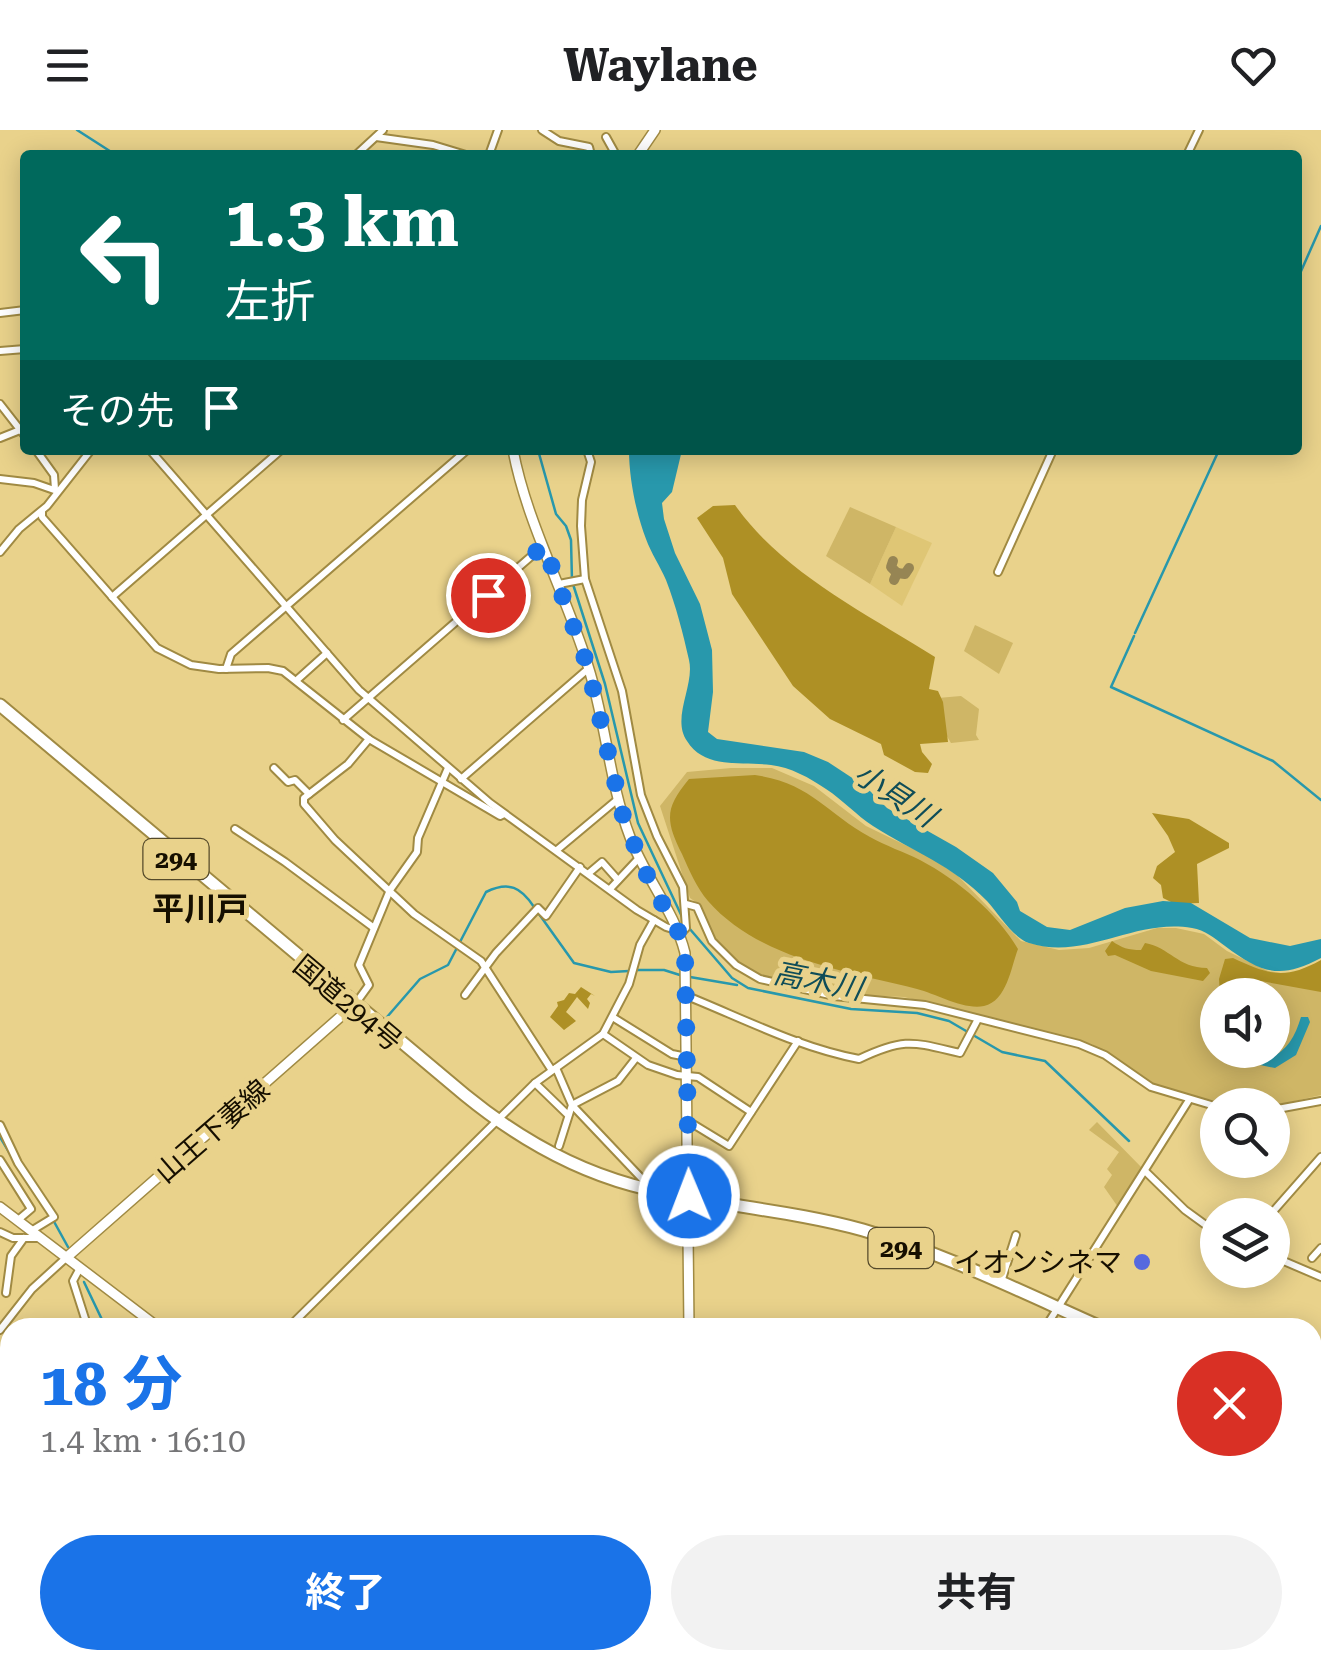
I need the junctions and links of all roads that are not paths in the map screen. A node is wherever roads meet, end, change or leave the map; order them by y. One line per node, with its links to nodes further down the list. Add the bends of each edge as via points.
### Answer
1 (383, 130): 3 (street)
2 (542, 130): 7 (street)
3 (376, 137): 5 (street); 6 (street)
4 (606, 137): 8 (street)
5 (362, 150)
6 (450, 150)
7 (590, 150)
8 (613, 150)
9 (0, 404): 10 (street)
10 (20, 430)
11 (40, 455): 20 (street)
12 (87, 455): 20 (street)
13 (157, 455): 22 (street)
14 (275, 455): 22 (street)
15 (461, 455): 30 (street)
16 (515, 455): 24 (main road)
17 (588, 455): 27 (street)
18 (1051, 455): 26 (street)
19 (0, 479): 20 (street)
20 (56, 490): 21 (street)
21 (42, 514): 23 (street); 25 (street); 29 (street)
22 (206, 515): 29 (street); 30 (street)
23 (40, 528)
24 (544, 545): 28 (main road); 35 (street)
25 (0, 551)
26 (998, 572)
27 (582, 580): 28 (street); 54 (street, via 622,690 640,795)
28 (561, 584): 32 (main road)
29 (112, 597): 33 (street, via 157,648 191,665)
30 (287, 607): 31 (street); 33 (street, via 232,654)
31 (327, 653): 34 (street); 35 (street)
32 (589, 668): 41 (street); 44 (main road)
33 (226, 669): 34 (street, via 268,668)
34 (298, 679): 37 (street)
35 (368, 699): 37 (street); 40 (street)
36 (0, 708): 61 (highway, 国道294号 / 294)
37 (343, 720): 38 (street)
38 (369, 739): 42 (street); 43 (street)
39 (274, 768): 43 (street)
40 (448, 768): 41 (street); 42 (street)
41 (461, 779): 45 (street)
42 (442, 782): 45 (street); 53 (street, via 417,852)
43 (309, 794): 53 (street, via 304,802 322,827)
44 (618, 799): 47 (street); 48 (main road)
45 (504, 814): 47 (street)
46 (235, 829): 56 (street)
47 (556, 850): 49 (street)
48 (639, 858): 51 (street); 57 (main road)
49 (580, 867): 50 (street); 58 (street, via 546,916 536,910)
50 (589, 873): 51 (street, via 602,862); 52 (street)
51 (618, 880): 52 (street)
52 (610, 889): 55 (street)
53 (390, 890): 56 (street); 58 (street)
54 (686, 904): 57 (street); 63 (street, via 697,907 706,933 726,956 760,980)
55 (654, 920): 57 (street); 62 (street)
56 (374, 928): 61 (street, via 359,962 369,985)
57 (684, 928): 60 (main road)
58 (484, 967): 59 (street); 68 (street)
59 (465, 995)
60 (688, 996): 65 (street); 66 (main road)
61 (354, 1005): 79 (highway, 国道294号 / 294); 96 (main road, 山王下妻線)
62 (614, 1018): 64 (street); 66 (street)
63 (978, 1019): 65 (street, via 960,1053 894,1044 860,1059); 71 (street, via 1092,1048 1144,1083)
64 (604, 1034): 67 (street); 68 (street)
65 (798, 1042): 76 (street)
66 (688, 1057): 69 (main road)
67 (636, 1058): 69 (street); 74 (street, via 618,1081)
68 (554, 1069): 70 (street); 74 (street)
69 (688, 1076): 76 (street); 78 (main road)
70 (535, 1083): 77 (street); 79 (street)
71 (1189, 1100): 73 (street); 84 (street)
72 (1321, 1101): 75 (street)
73 (1200, 1102)
74 (572, 1106): 77 (street); 85 (street)
75 (1290, 1107)
76 (751, 1112): 78 (street, via 728,1146)
77 (567, 1114): 81 (street)
78 (688, 1121): 87 (main road)
79 (495, 1122): 85 (highway, 国道294号 / 294, via 556,1156); 87 (highway, 国道294号 / 294, via 532,1150 580,1172 630,1190); 107 (street)
80 (0, 1125): 92 (street, via 54,1217)
81 (559, 1146)
82 (1321, 1157): 86 (street)
83 (0, 1160): 89 (street, via 31,1209)
84 (1146, 1170): 90 (street); 103 (street)
85 (645, 1188): 87 (highway, 国道294号 / 294)
86 (1285, 1198)
87 (689, 1199): 101 (highway, 294, via 866,1231); 103 (highway, 国道294号 / 294, via 864,1236); 108 (main road)
88 (0, 1207): 89 (main road)
89 (18, 1220): 92 (main road)
90 (1200, 1221)
91 (0, 1232): 92 (street)
92 (28, 1236): 95 (street); 96 (main road); 102 (street, via 11,1256)
93 (1016, 1236): 101 (street)
94 (1321, 1248): 97 (street)
95 (0, 1257)
96 (67, 1257): 99 (main road); 104 (street)
97 (1312, 1258)
98 (1290, 1263): 100 (street)
99 (80, 1268): 105 (street, via 73,1281); 106 (main road)
100 (1321, 1276)
101 (1000, 1283): 103 (highway, 294)
102 (6, 1293)
103 (1056, 1310): 109 (street); 110 (highway, 294); 111 (highway, 294)
104 (9, 1318)
105 (85, 1318)
106 (146, 1318)
107 (298, 1318)
108 (689, 1318)
109 (1051, 1318)
110 (1071, 1318)
111 (1077, 1318)

